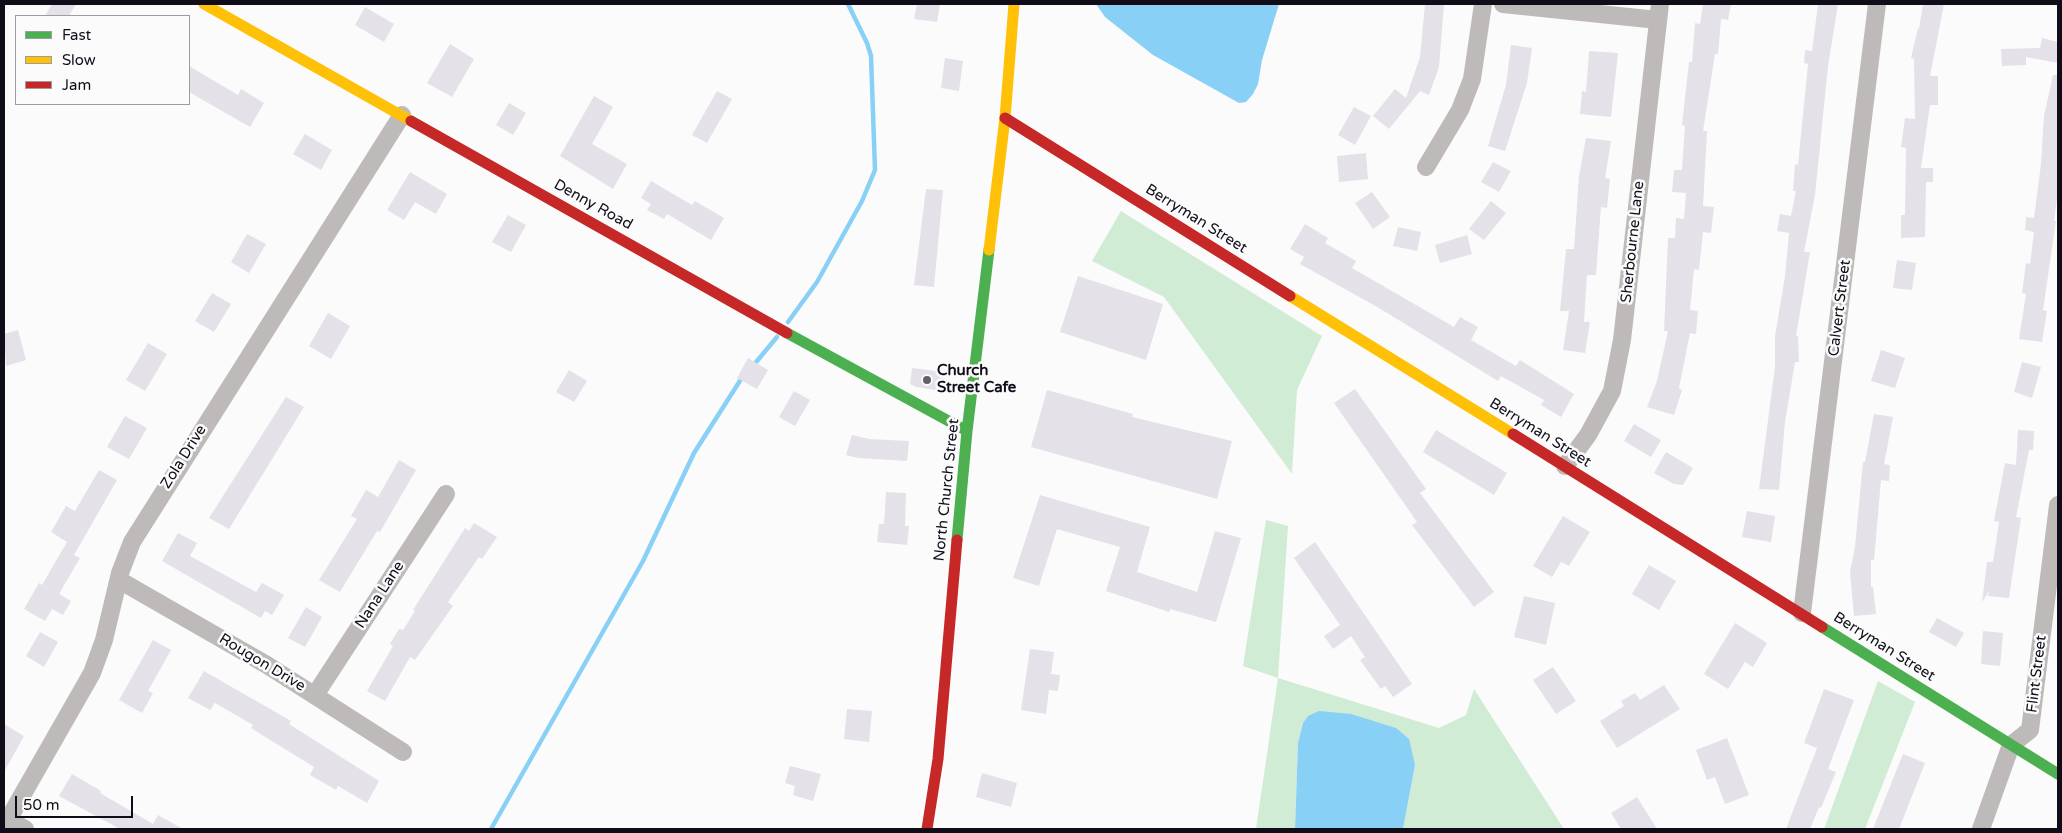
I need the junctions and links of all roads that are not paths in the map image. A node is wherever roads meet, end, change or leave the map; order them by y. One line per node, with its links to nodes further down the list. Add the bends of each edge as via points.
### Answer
1 (204, 4): 7 (street, Denny Road)
2 (1014, 4): 8 (street, North Church Street)
3 (1483, 4): 9 (street, via 1472,79 1460,110)
4 (1503, 4): 6 (street)
5 (1877, 4): 15 (street, Calvert Street)
6 (1659, 12): 11 (street, Sherbourne Lane, via 1622,340 1612,391)
7 (402, 115): 10 (street, Denny Road); 14 (street, Zola Drive, via 153,507 132,542)
8 (1005, 118): 10 (street, North Church Street); 11 (street, Berryman Street)
9 (1426, 167)
10 (967, 432): 22 (street, North Church Street, via 938,759)
11 (1565, 466): 15 (street, Berryman Street)
12 (446, 494): 16 (street, Nana Lane)
13 (2058, 505): 17 (street, Flint Street, via 2030,730)
14 (118, 580): 16 (street, Rougon Drive, via 267,664); 20 (street, Zola Drive, via 104,640 92,673)
15 (1802, 613): 17 (street, Berryman Street)
16 (315, 695): 18 (street, Rougon Drive)
17 (2011, 744): 19 (street, Berryman Street); 23 (street)
18 (403, 752)
19 (2058, 774)
20 (6, 819): 21 (street)
21 (25, 829)
22 (927, 829)
23 (1981, 829)

